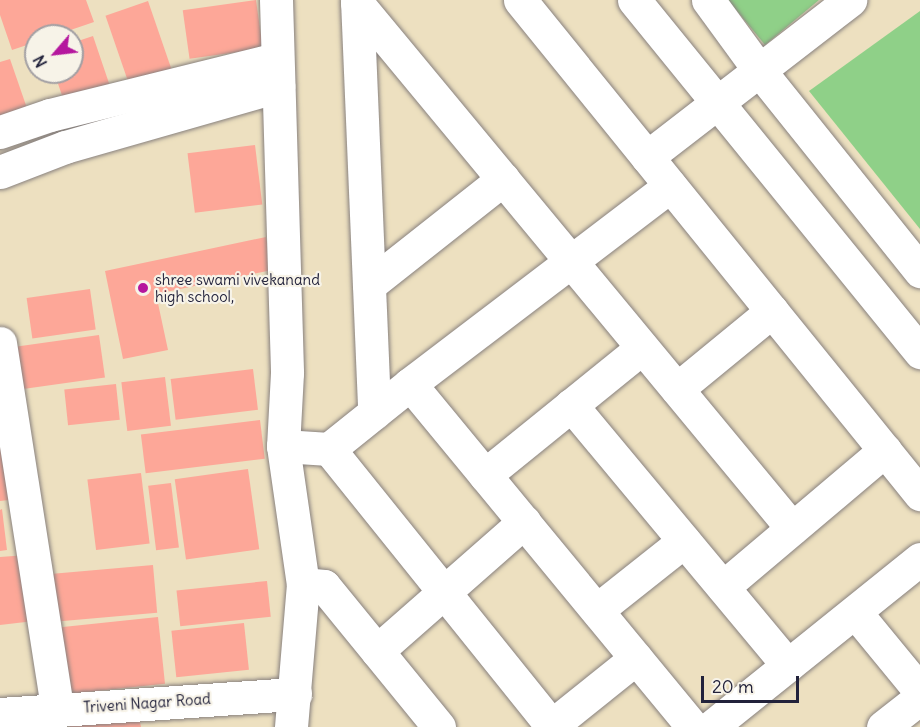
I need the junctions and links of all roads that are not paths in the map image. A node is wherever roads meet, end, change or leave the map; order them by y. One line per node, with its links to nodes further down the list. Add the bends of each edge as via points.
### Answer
1 (276, 0): 8 (street)
2 (520, 0): 11 (street)
3 (634, 0): 9 (street)
4 (708, 0): 7 (street)
5 (850, 0): 7 (street)
6 (357, 1): 13 (street); 17 (street)
7 (759, 70): 9 (street); 16 (street)
8 (278, 72): 10 (street, via 50,115); 12 (street); 26 (street, via 287,373)
9 (716, 103): 11 (street); 21 (street)
10 (0, 132)
11 (647, 156): 14 (street)
12 (0, 172)
13 (503, 179): 15 (street); 17 (street)
14 (670, 186): 15 (street); 18 (street)
15 (571, 261): 20 (street); 22 (street)
16 (920, 271)
17 (369, 285): 25 (street)
18 (772, 311): 23 (street); 28 (street)
19 (0, 343): 45 (street)
20 (642, 348): 23 (street); 24 (street)
21 (920, 352)
22 (410, 384): 25 (street); 29 (street)
23 (677, 389): 32 (street)
24 (572, 405): 29 (street); 33 (street)
25 (374, 413): 27 (street)
26 (283, 446): 27 (street); 35 (street)
27 (329, 449): 37 (street)
28 (885, 450): 30 (street); 32 (street)
29 (485, 475): 31 (street)
30 (920, 494)
31 (524, 522): 37 (street); 38 (street)
32 (792, 528): 36 (street)
33 (684, 541): 36 (street); 38 (street)
34 (920, 559): 39 (street)
35 (303, 584): 40 (street, via 324,586); 47 (street)
36 (723, 587): 42 (street)
37 (444, 592): 40 (street); 48 (street)
38 (597, 610): 41 (street)
39 (855, 612): 42 (street); 43 (street)
40 (377, 651): 49 (street)
41 (636, 658): 48 (street); 50 (street)
42 (788, 665): 51 (street)
43 (920, 691)
44 (920, 698): 52 (street)
45 (57, 709): 46 (street, Triveni Nagar Road); 47 (street, Triveni Nagar Road)
46 (0, 714)
47 (295, 716)
48 (551, 726)
49 (439, 727)
50 (693, 727)
51 (711, 727)
52 (883, 727)

